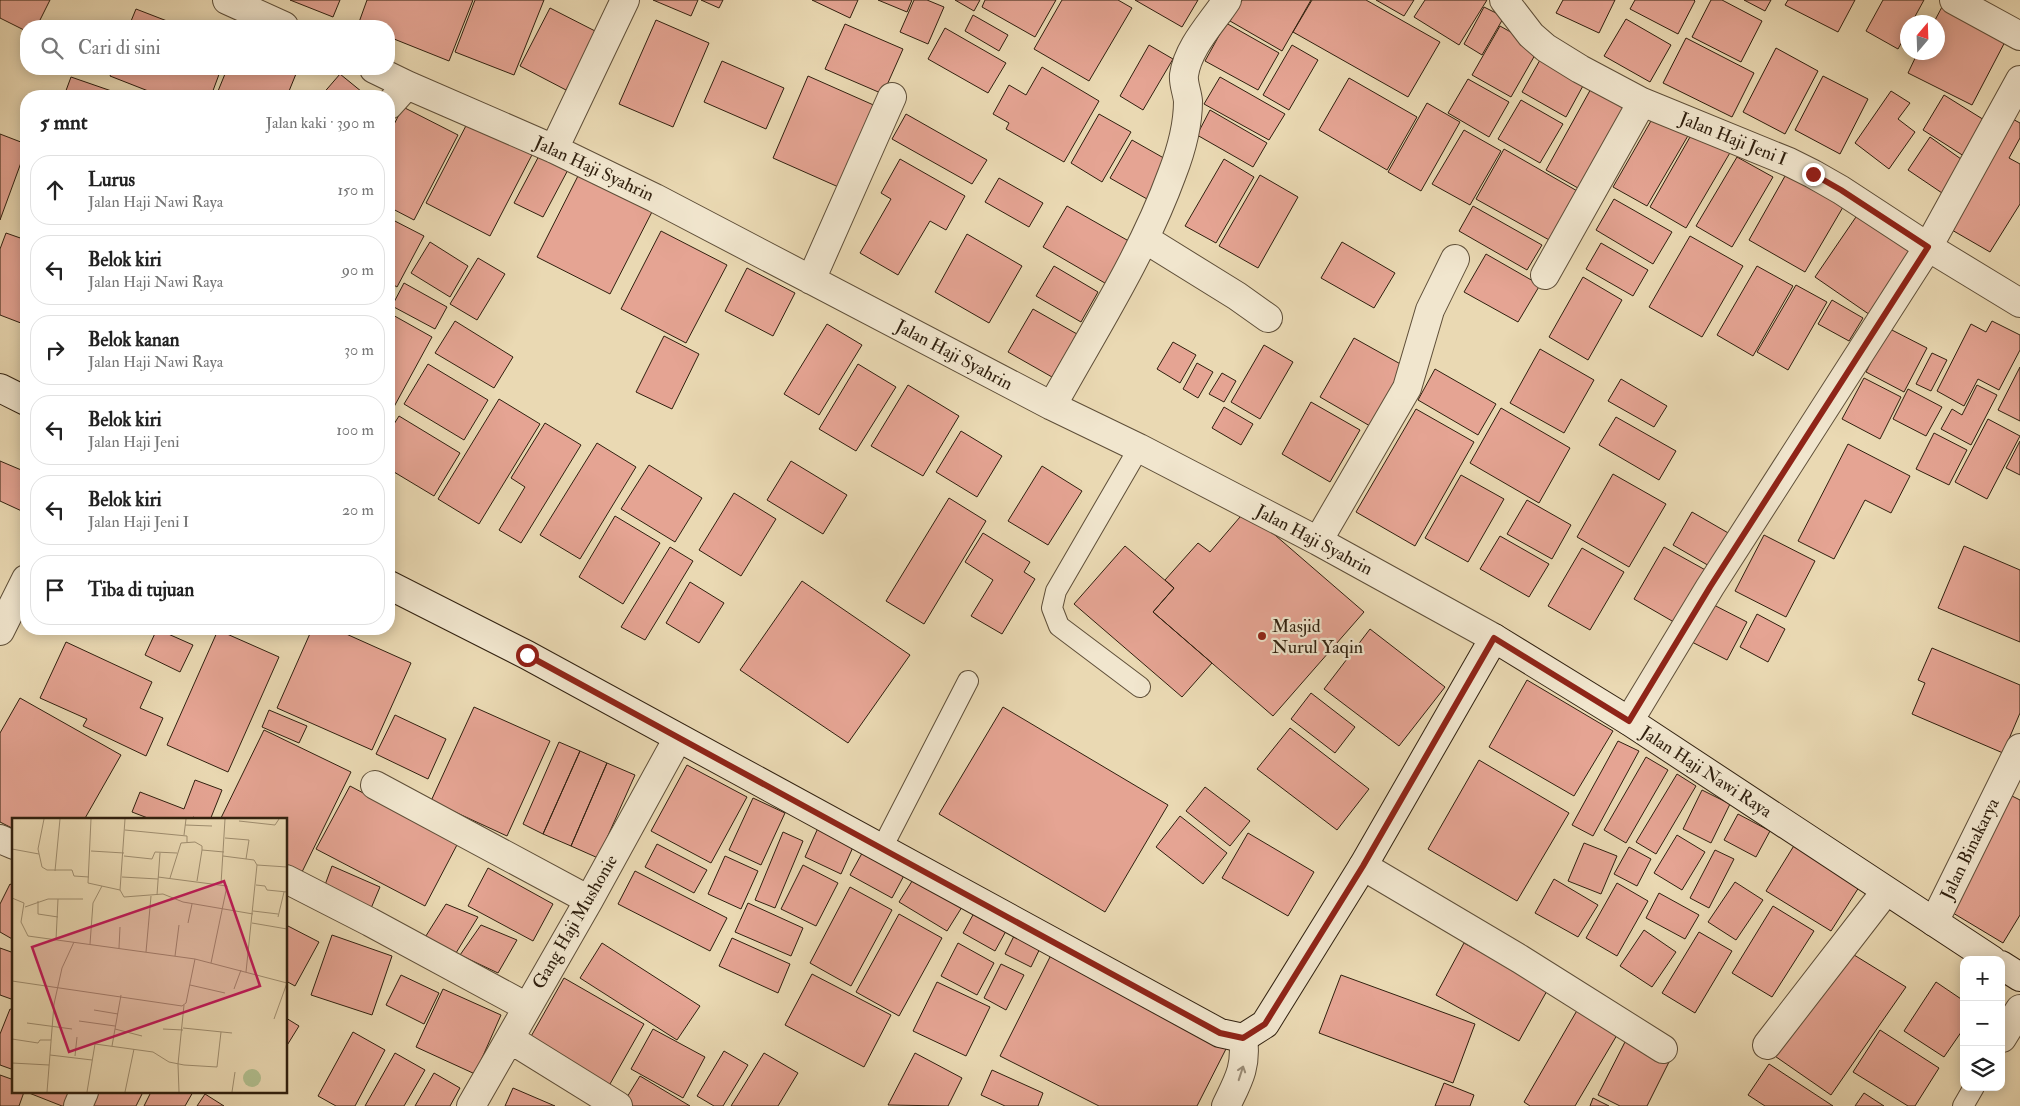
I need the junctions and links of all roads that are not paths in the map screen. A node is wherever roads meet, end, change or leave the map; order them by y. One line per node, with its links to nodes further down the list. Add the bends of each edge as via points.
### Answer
1 (625, 0): 15 (street)
2 (1227, 0): 16 (street, via 1189,58 1184,76 1188,114 1182,145 1168,187)
3 (1504, 0): 14 (street, Jalan Haji Jeni I, via 1546,48)
4 (1954, 0): 6 (street)
5 (239, 3): 7 (street)
6 (1981, 7): 8 (street)
7 (272, 20)
8 (2020, 36)
9 (386, 75): 11 (street, Jalan Haji Syahrin)
10 (2020, 80): 17 (street)
11 (407, 85): 13 (street); 15 (street, Jalan Haji Syahrin)
12 (892, 96): 20 (street)
13 (395, 98)
14 (1642, 102): 17 (street, Jalan Haji Jeni I, via 1813,174); 19 (street)
15 (554, 149): 20 (street, Jalan Haji Syahrin)
16 (1144, 239): 22 (street); 25 (street)
17 (1928, 247): 21 (street, Jalan Haji Jeni I); 34 (street, via 1710,587)
18 (1455, 260): 27 (street, via 1430,310 1407,388)
19 (1545, 275)
20 (810, 280): 25 (street, Jalan Haji Syahrin)
21 (2020, 303)
22 (1268, 318)
23 (0, 388): 24 (street)
24 (20, 398)
25 (1052, 406): 26 (street, Jalan Haji Syahrin)
26 (1139, 448): 27 (street, Jalan Haji Syahrin); 33 (lane, via 1056,591 1052,608 1059,626)
27 (1318, 541): 31 (street, Jalan Haji Syahrin)
28 (395, 588): 35 (street, via 527,655)
29 (20, 591): 30 (street)
30 (0, 631)
31 (1494, 638): 34 (street, Jalan Haji Nawi Raya); 41 (street)
32 (968, 681): 40 (lane)
33 (1140, 687)
34 (1629, 721): 43 (street, Jalan Haji Nawi Raya)
35 (678, 738): 40 (street); 44 (street, Gang Haji Mushonie)
36 (2020, 748): 45 (street, Jalan Binakarya)
37 (374, 784): 44 (street)
38 (0, 839): 39 (street)
39 (12, 844)
40 (882, 848): 52 (street, via 1220,1033)
41 (1363, 866): 52 (street, via 1265,1024); 55 (street)
42 (288, 880): 49 (street)
43 (1886, 891): 45 (street, Jalan Haji Nawi Raya); 54 (street)
44 (590, 900): 49 (street, Gang Haji Mushonie)
45 (1934, 922): 46 (street, Jalan Haji Nawi Raya)
46 (1986, 956)
47 (2005, 968): 48 (street)
48 (2020, 977)
49 (527, 1007): 53 (street, Gang Haji Mushonie)
50 (2020, 1009): 51 (street)
51 (2005, 1034)
52 (1243, 1038): 61 (street, one-way to 52, via 1242,1075)
53 (510, 1039): 59 (street, Gang Haji Mushonie); 60 (street)
54 (1767, 1045)
55 (1663, 1049)
56 (1972, 1091): 62 (lane)
57 (83, 1094): 58 (street)
58 (78, 1106)
59 (471, 1106)
60 (618, 1106)
61 (1226, 1106)
62 (1963, 1106)

